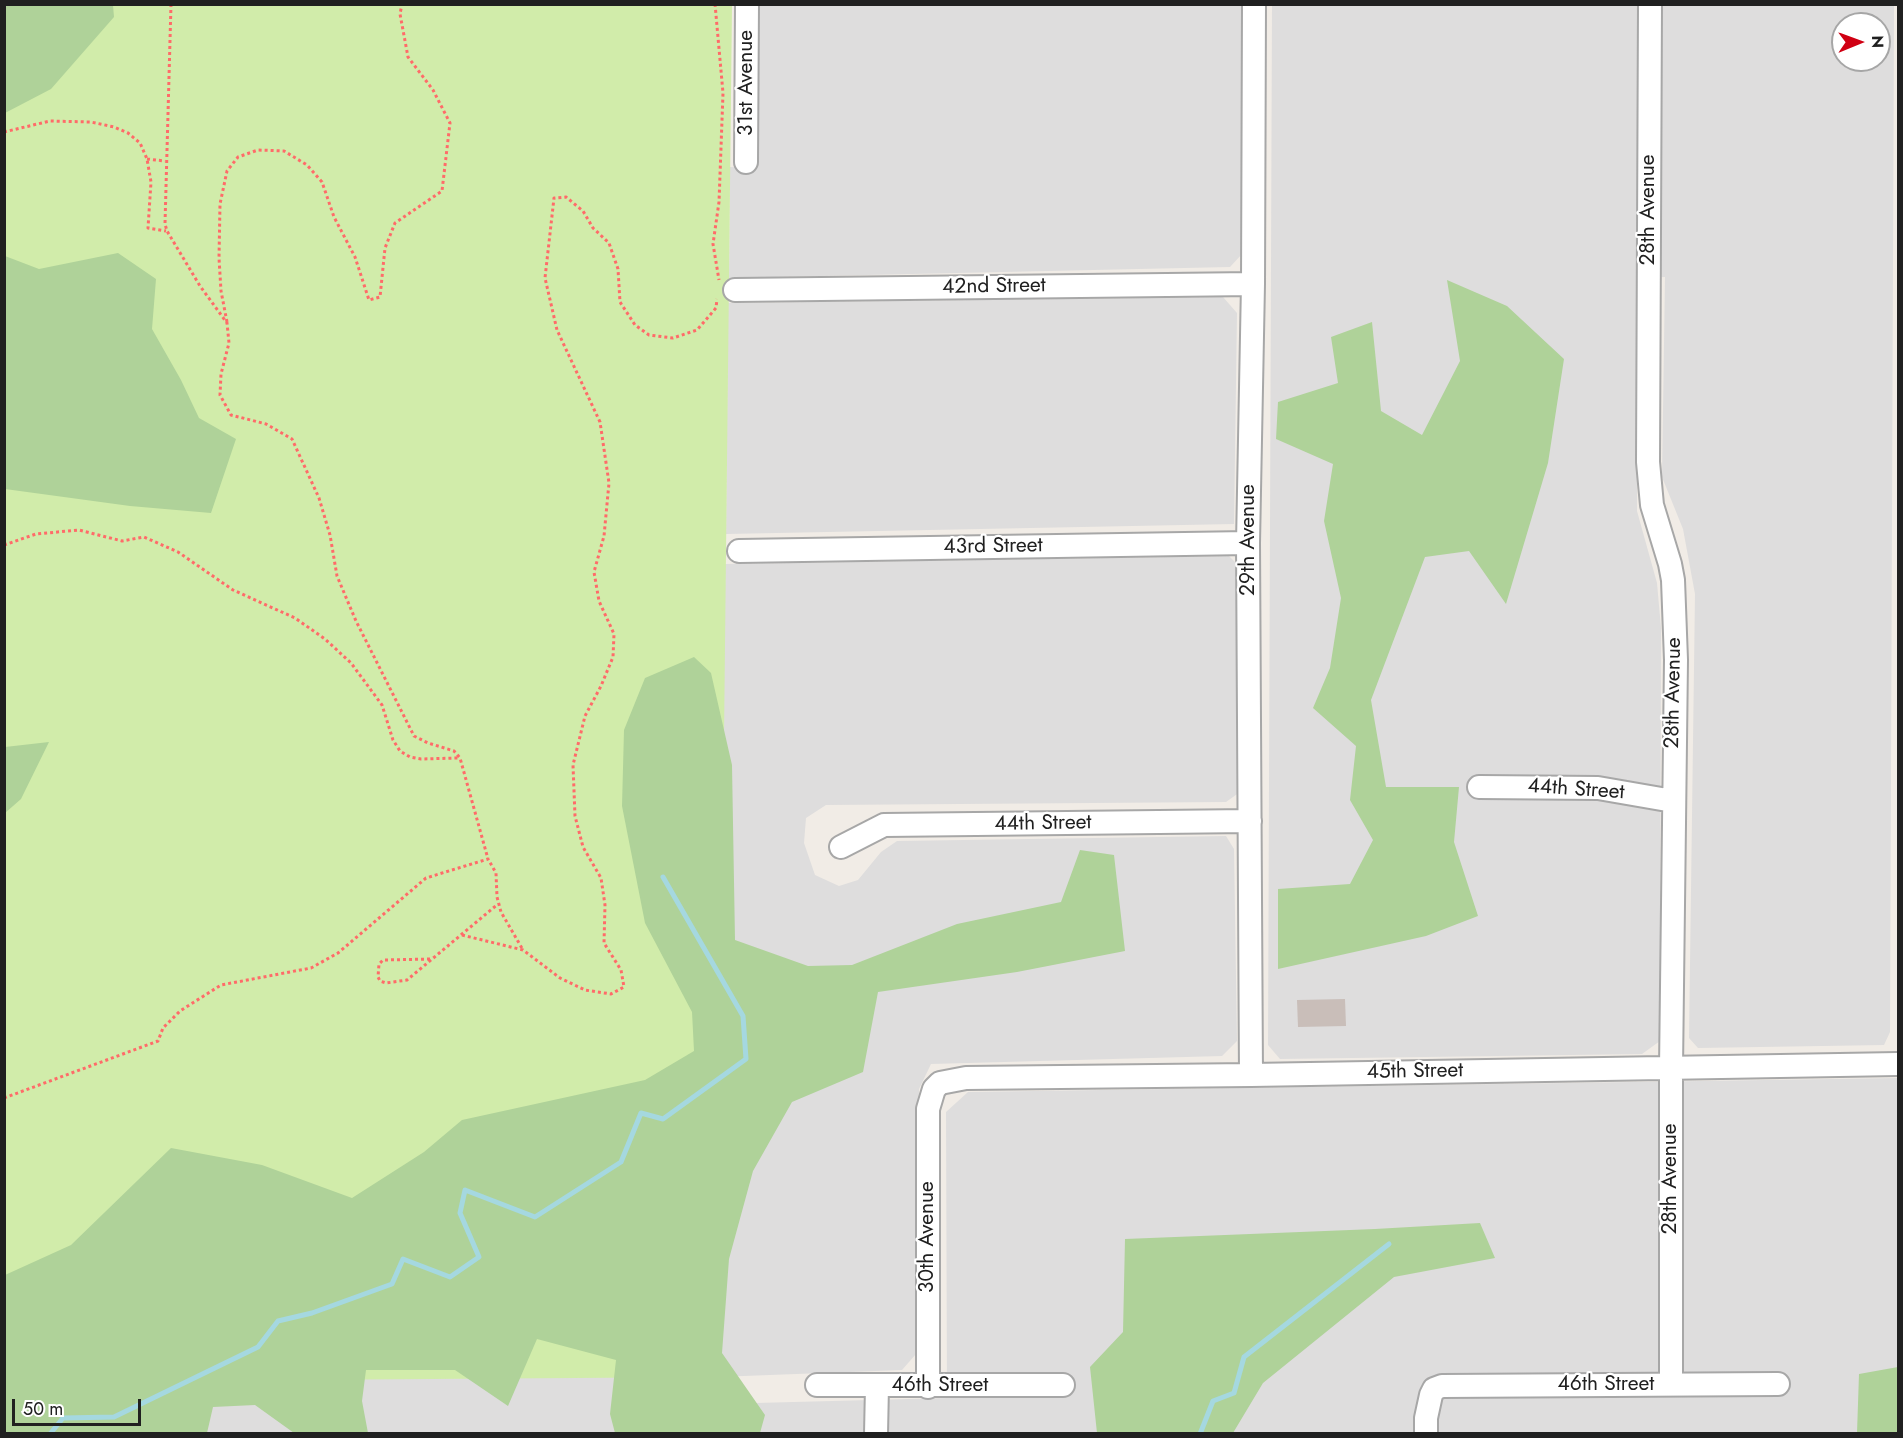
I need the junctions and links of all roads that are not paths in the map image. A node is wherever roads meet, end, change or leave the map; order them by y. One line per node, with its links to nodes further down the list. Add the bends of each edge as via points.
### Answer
1 (747, 4): 4 (street, 31st Avenue)
2 (1254, 4): 5 (street, 29th Avenue)
3 (1650, 4): 10 (street, 28th Avenue, via 1648,462 1652,505 1670,564 1675,602)
4 (746, 162)
5 (1253, 284): 6 (street, 42nd Street); 7 (street, 29th Avenue)
6 (735, 290)
7 (1248, 543): 8 (street, 43rd Street); 11 (street, 29th Avenue)
8 (739, 551)
9 (1479, 787): 10 (street, 44th Street, via 1598,788)
10 (1673, 801): 14 (street, 28th Avenue)
11 (1250, 822): 12 (street, 44th Street, via 884,825); 15 (street, 29th Avenue)
12 (841, 847)
13 (1899, 1064): 14 (street, 45th Street)
14 (1671, 1068): 15 (street, 45th Street); 17 (street, 28th Avenue)
15 (1251, 1075): 16 (street, 45th Street, via 966,1078 940,1083)
16 (934, 1089): 22 (street, 30th Avenue, via 928,1109)
17 (1671, 1384): 18 (street, 46th Street); 24 (street, 46th Street, via 1434,1389)
18 (1778, 1384)
19 (817, 1385): 21 (street, 46th Street)
20 (1063, 1385): 22 (street, 46th Street)
21 (877, 1386): 22 (street, 46th Street); 23 (street)
22 (928, 1386)
23 (876, 1434)
24 (1426, 1434)

